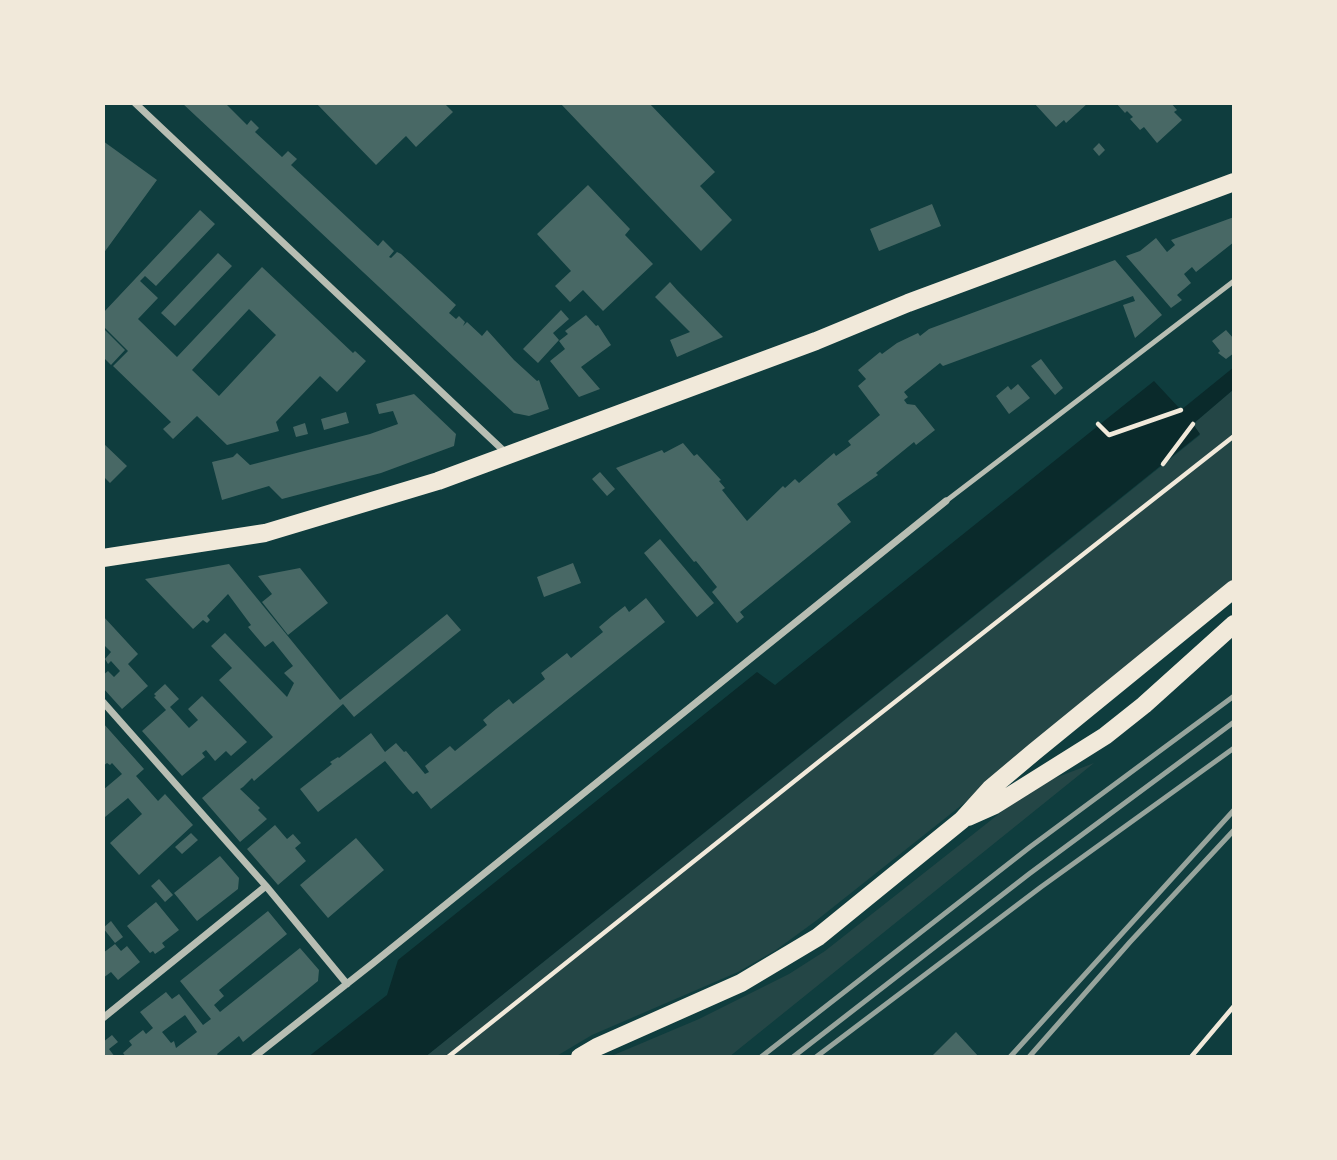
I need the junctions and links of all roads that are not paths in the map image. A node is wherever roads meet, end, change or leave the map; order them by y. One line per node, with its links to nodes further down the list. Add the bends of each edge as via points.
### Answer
1 (135, 103): 4 (street)
2 (1234, 182): 4 (main road)
3 (1234, 281): 5 (lane)
4 (509, 456): 6 (main road, via 265,533)
5 (946, 500): 12 (street)
6 (103, 558)
7 (1234, 589): 10 (main road, via 990,789)
8 (1234, 624): 10 (main road, via 1105,736 995,805)
9 (103, 702): 11 (street)
10 (962, 820): 15 (main road, via 818,937 782,960)
11 (266, 886): 12 (street); 13 (street)
12 (347, 984): 14 (street)
13 (103, 1017)
14 (254, 1057)
15 (580, 1057)

